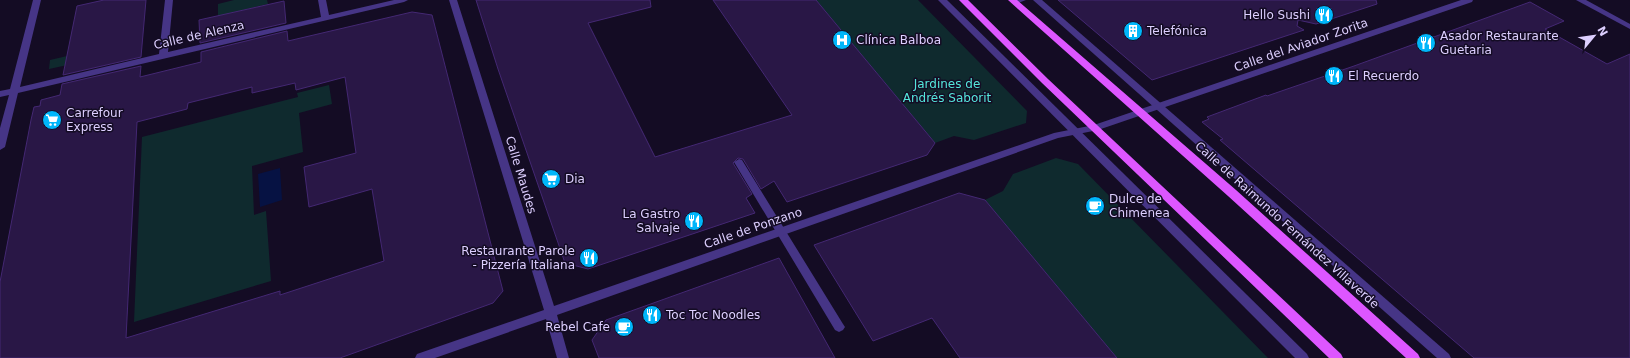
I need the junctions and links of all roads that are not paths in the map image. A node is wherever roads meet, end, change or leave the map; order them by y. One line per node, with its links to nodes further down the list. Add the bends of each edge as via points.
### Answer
1 (37, 0): 15 (street)
2 (169, 0): 14 (street)
3 (322, 0): 12 (street)
4 (404, 0): 12 (street, Calle de Alenza)
5 (452, 0): 24 (street, Calle Maudes)
6 (942, 0): 20 (street)
7 (962, 0): 19 (main road)
8 (1037, 0): 17 (street)
9 (1469, 0): 17 (street, Calle del Aviador Zorita)
10 (1580, 0): 13 (street)
11 (1016, 1): 18 (main road, Calle de Raimundo Fernández Villaverde)
12 (325, 18): 14 (street, Calle de Alenza)
13 (1630, 27)
14 (163, 56): 15 (street, Calle de Alenza)
15 (15, 90): 16 (street, Calle de Alenza); 21 (street)
16 (0, 94)
17 (1159, 106): 18 (street, Calle del Aviador Zorita); 31 (street)
18 (1141, 112): 19 (street); 30 (main road, Calle de Raimundo Fernández Villaverde)
19 (1095, 128): 20 (street, Calle de Ponzano); 29 (main road)
20 (1074, 131): 23 (street, Calle de Ponzano); 28 (street)
21 (0, 147)
22 (739, 162): 23 (street)
23 (780, 232): 24 (street, Calle de Ponzano); 25 (street)
24 (551, 313): 26 (street, Calle de Ponzano); 27 (street, Calle Maudes)
25 (839, 327)
26 (421, 358)
27 (564, 358)
28 (1303, 358)
29 (1337, 358)
30 (1414, 358)
31 (1445, 358)

